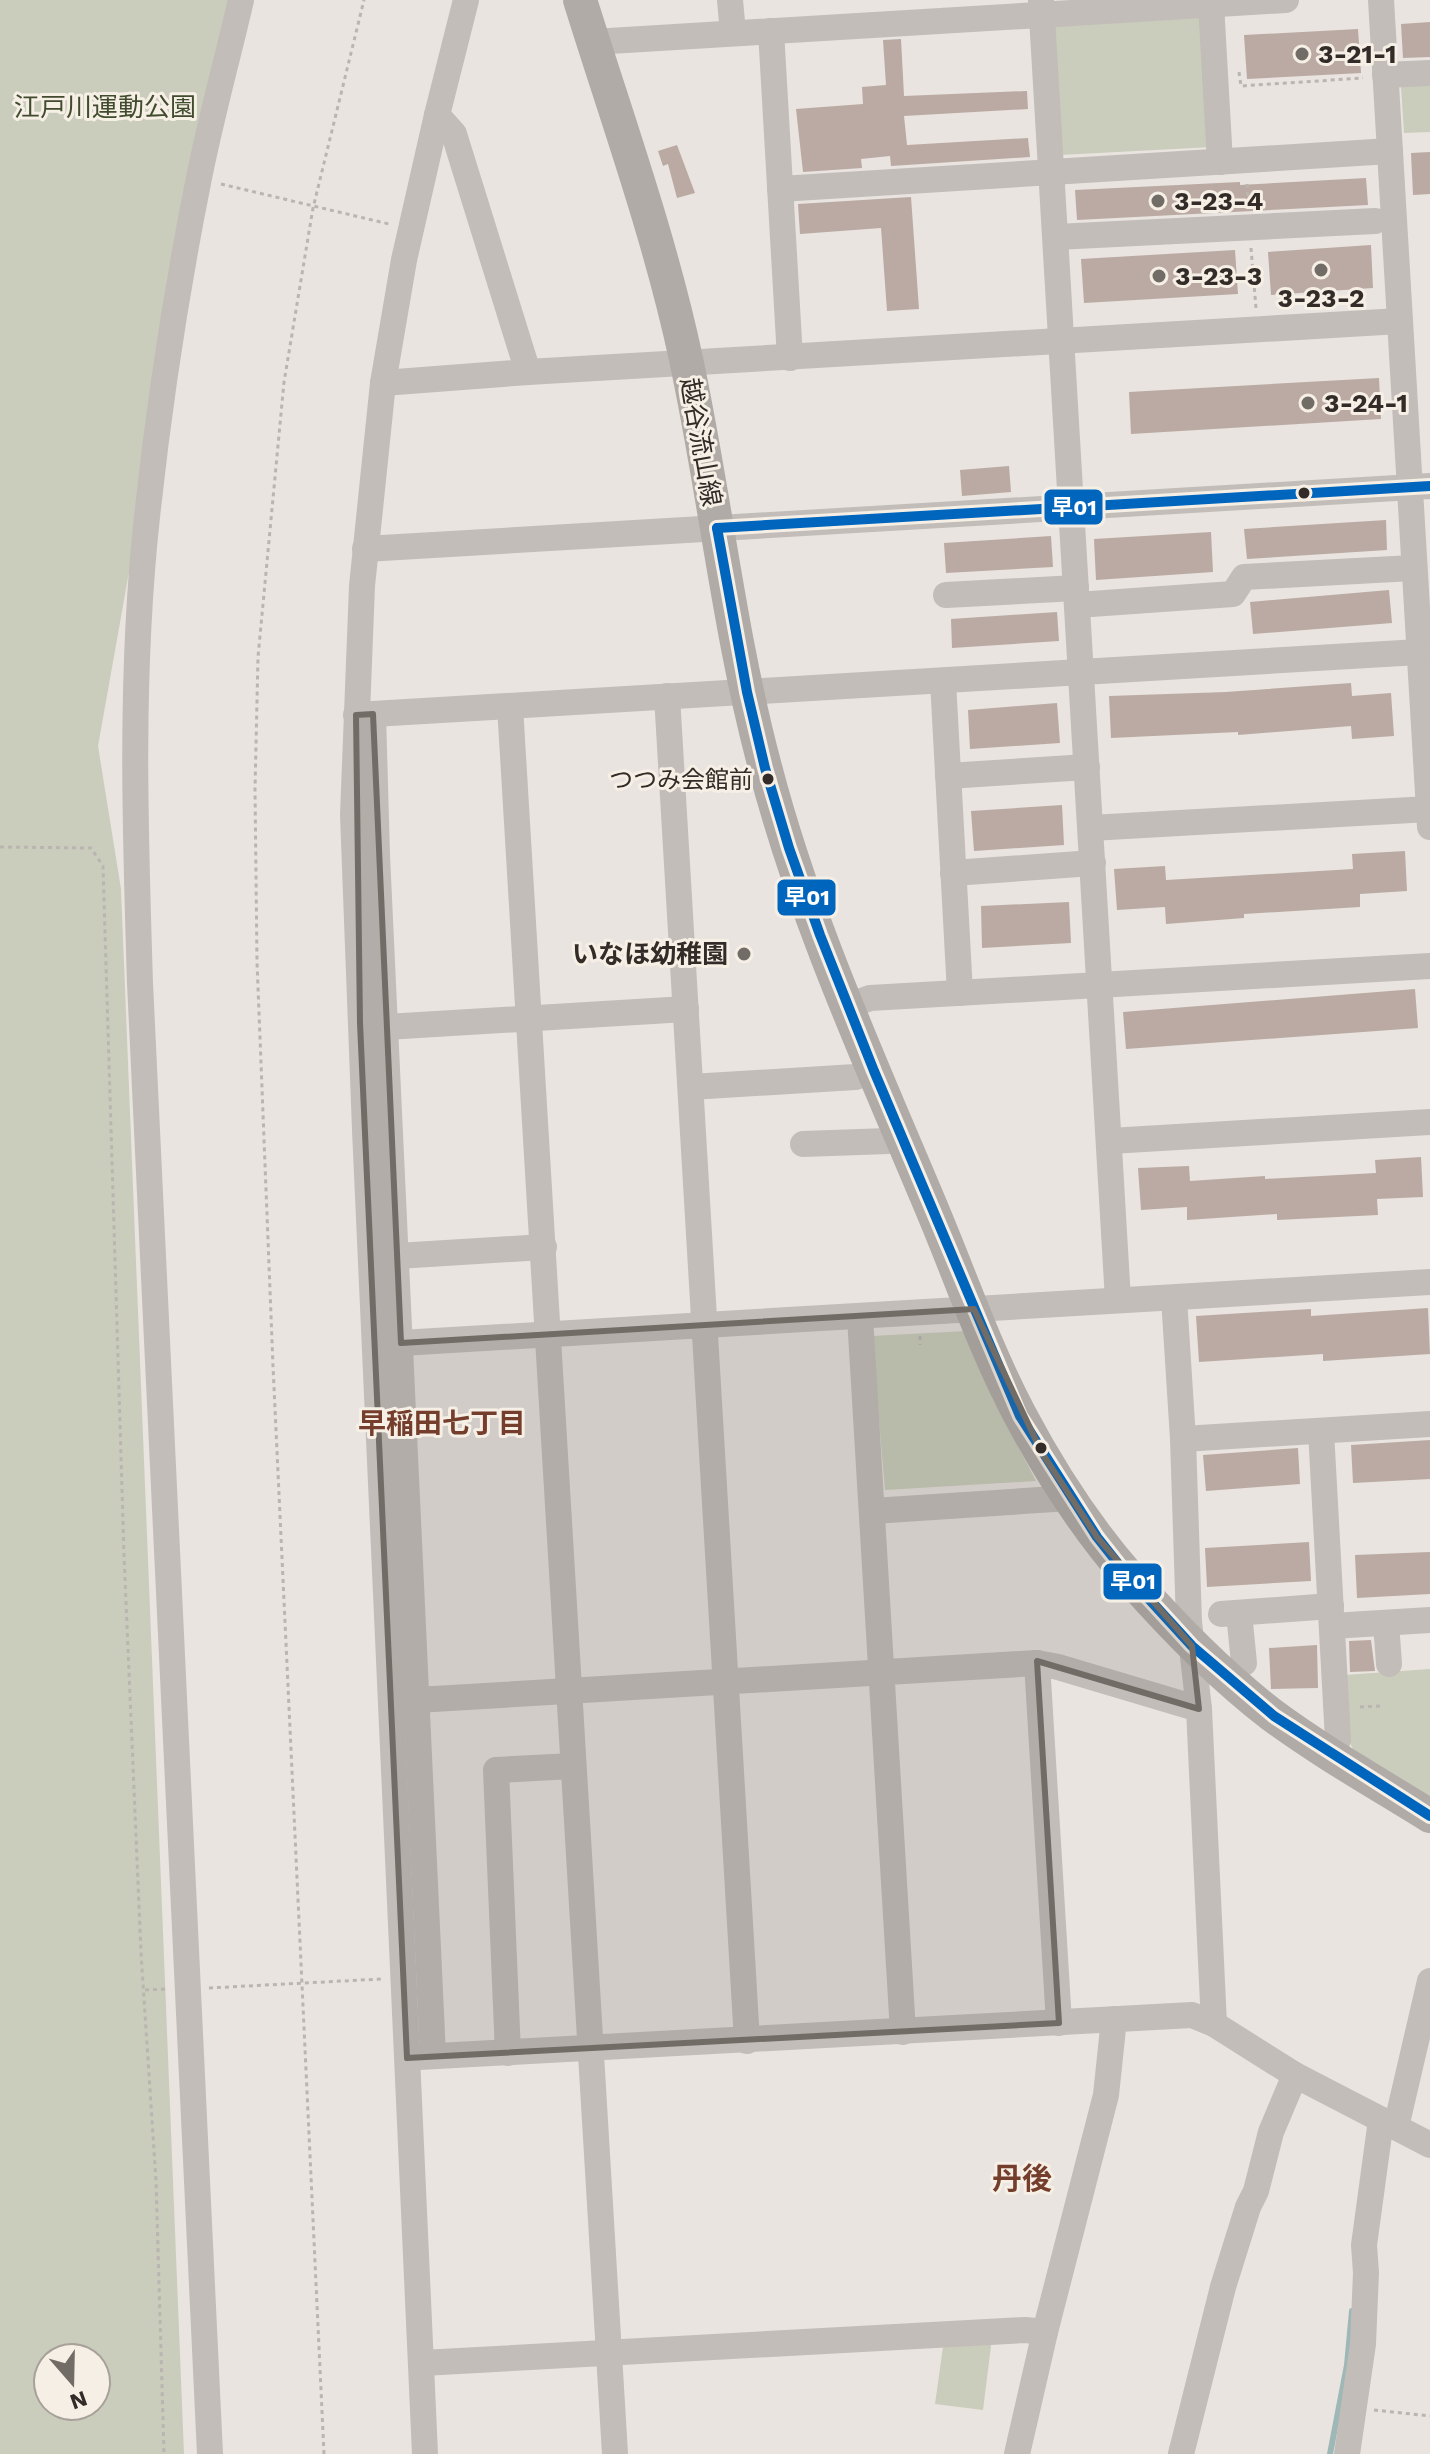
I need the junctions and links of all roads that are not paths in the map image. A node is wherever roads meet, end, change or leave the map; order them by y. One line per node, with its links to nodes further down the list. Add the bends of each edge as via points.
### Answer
1 (241, 0): 105 (street, via 180,283 146,519 133,751)
2 (466, 0): 14 (street)
3 (580, 0): 11 (main road, 越谷流山線)
4 (730, 0): 10 (street)
5 (1286, 0): 7 (street)
6 (1382, 0): 13 (street)
7 (1211, 4): 8 (street); 16 (street)
8 (1041, 7): 9 (street); 17 (street)
9 (771, 31): 10 (street); 18 (street)
10 (733, 33): 11 (street)
11 (593, 42): 24 (main road, 越谷流山線, via 667,273)
12 (1430, 73): 13 (street)
13 (1376, 77): 15 (street)
14 (437, 115): 25 (street, via 454,134); 26 (street)
15 (1390, 151): 16 (street); 21 (street)
16 (1220, 162): 17 (street)
17 (1052, 172): 18 (street); 20 (street)
18 (780, 189): 23 (street)
19 (1375, 221): 20 (street)
20 (1056, 237): 22 (street)
21 (1400, 321): 22 (street); 27 (street)
22 (1062, 342): 23 (street); 28 (street)
23 (790, 358): 24 (street)
24 (687, 364): 25 (street); 29 (main road, 越谷流山線)
25 (528, 372): 26 (street)
26 (383, 383): 30 (street)
27 (1420, 486): 28 (street); 31 (street)
28 (1072, 506): 29 (street); 33 (street)
29 (717, 528): 30 (street); 37 (main road, 越谷流山線)
30 (365, 549): 40 (street)
31 (1413, 568): 33 (street, via 1244,577 1233,594); 34 (street)
32 (946, 595): 33 (street)
33 (1076, 596): 35 (street)
34 (1419, 652): 35 (street); 43 (street)
35 (1082, 672): 36 (street); 41 (street)
36 (943, 681): 37 (street); 42 (street)
37 (747, 692): 38 (street); 50 (main road, 越谷流山線, via 789,848)
38 (667, 696): 39 (street); 51 (street)
39 (510, 706): 40 (street); 52 (street)
40 (364, 715): 53 (street); 98 (street, via 353,815 360,1023)
41 (1087, 767): 42 (street); 44 (street)
42 (948, 776): 46 (street)
43 (1429, 818): 44 (street)
44 (1091, 828): 45 (street)
45 (1093, 863): 46 (street); 48 (street)
46 (953, 873): 49 (street)
47 (1430, 966): 48 (street)
48 (1099, 986): 49 (street); 58 (street)
49 (960, 993): 50 (street, via 870,998)
50 (848, 1006): 54 (main road, 越谷流山線)
51 (686, 1009): 52 (street); 55 (street)
52 (529, 1018): 53 (street); 60 (street)
53 (386, 1027): 61 (street)
54 (874, 1071): 55 (street, via 838,1079); 57 (main road, 越谷流山線)
55 (691, 1087): 67 (street)
56 (1430, 1122): 58 (street)
57 (901, 1135): 59 (street, via 888,1141); 65 (main road, 越谷流山線)
58 (1110, 1141): 64 (street)
59 (803, 1144)
60 (544, 1247): 61 (street); 68 (street)
61 (397, 1256): 69 (street)
62 (1430, 1282): 63 (street)
63 (1174, 1298): 64 (street); 72 (street)
64 (1118, 1300): 65 (street)
65 (974, 1309): 66 (street); 73 (main road, 越谷流山線, via 1020,1416)
66 (860, 1317): 67 (street, via 813,1310); 74 (street)
67 (704, 1325): 68 (street); 83 (street)
68 (547, 1335): 69 (street); 84 (street)
69 (401, 1343): 85 (street)
70 (1430, 1424): 71 (street)
71 (1321, 1431): 72 (street); 75 (street)
72 (1183, 1439): 78 (street)
73 (1070, 1498): 74 (street); 78 (main road, 越谷流山線, via 1127,1575)
74 (873, 1511): 82 (street)
75 (1331, 1616): 77 (street); 80 (street, via 1230,1614); 87 (street, via 1338,1740)
76 (1430, 1620): 77 (street)
77 (1386, 1623): 81 (street)
78 (1192, 1646): 86 (street); 87 (main road, 越谷流山線, via 1274,1716)
79 (1037, 1663): 82 (street); 86 (street); 92 (street)
80 (1244, 1663)
81 (1389, 1664)
82 (880, 1673): 83 (street); 94 (street)
83 (726, 1682): 84 (street); 95 (street)
84 (568, 1690): 85 (street); 88 (street)
85 (417, 1700): 98 (street)
86 (1199, 1709): 93 (street)
87 (1332, 1754): 89 (main road, 越谷流山線)
88 (573, 1766): 96 (street); 97 (street, via 496,1770)
89 (1430, 1816)
90 (1430, 1981): 100 (street)
91 (1114, 2019): 92 (street); 93 (street, via 1192,2015); 102 (street, via 1106,2095)
92 (1059, 2023): 94 (street)
93 (1214, 2024): 99 (street)
94 (903, 2032): 95 (street)
95 (747, 2041): 96 (street)
96 (590, 2049): 97 (street); 103 (street)
97 (508, 2053): 98 (street)
98 (420, 2057): 104 (street)
99 (1295, 2075): 100 (street); 109 (street, via 1271,2132 1227,2273)
100 (1389, 2124): 101 (street); 110 (street, via 1364,2245 1363,2344)
101 (1430, 2145)
102 (1045, 2332): 103 (street); 108 (street)
103 (609, 2353): 104 (street); 107 (street)
104 (422, 2363): 106 (street)
105 (210, 2454)
106 (425, 2454)
107 (615, 2454)
108 (1017, 2454)
109 (1181, 2454)
110 (1347, 2454)

